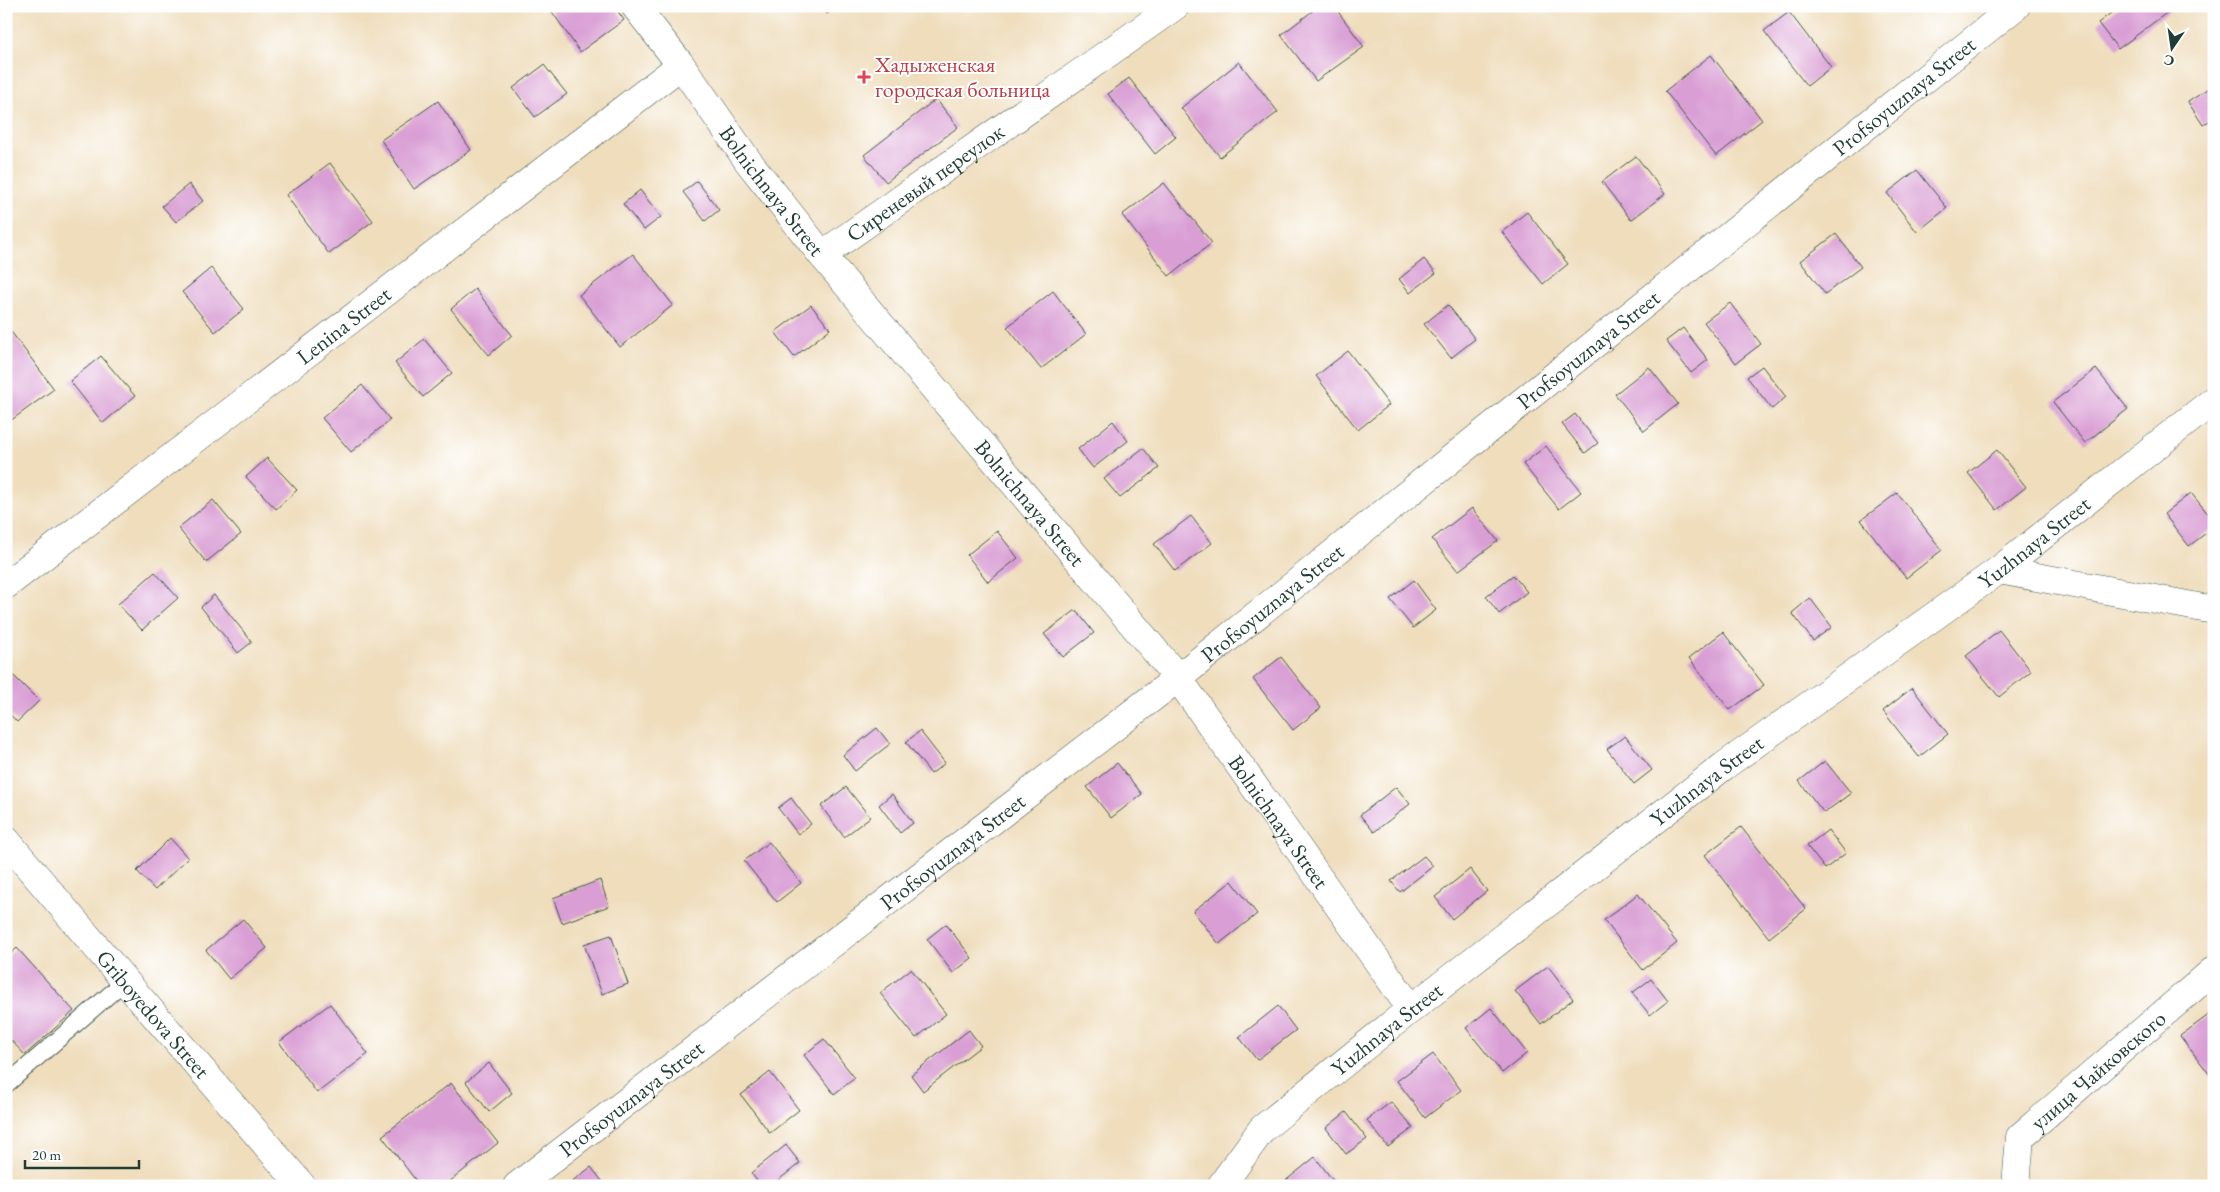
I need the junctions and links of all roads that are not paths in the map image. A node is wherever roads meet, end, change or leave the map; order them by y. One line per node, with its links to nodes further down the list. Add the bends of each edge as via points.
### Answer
1 (635, 6): 4 (street, Bolnichnaya Street)
2 (1175, 6): 5 (street, Сиреневый переулок)
3 (2016, 6): 10 (street, Profsoyuznaya Street)
4 (681, 64): 5 (street, Bolnichnaya Street, via 748,161); 8 (street, Lenina Street)
5 (822, 255): 10 (street, Bolnichnaya Street)
6 (2214, 400): 7 (street, Yuzhnaya Street)
7 (1999, 570): 9 (street); 14 (street, Yuzhnaya Street, via 1724,766)
8 (6, 585)
9 (2214, 610)
10 (1178, 678): 14 (street, Bolnichnaya Street); 17 (street, Profsoyuznaya Street)
11 (6, 840): 13 (street, Griboyedova Street)
12 (2214, 970): 19 (street, улица Чайковского, via 2020,1137)
13 (124, 981): 15 (lane); 16 (street, Griboyedova Street)
14 (1411, 1008): 18 (street, Yuzhnaya Street, via 1262,1129)
15 (6, 1084)
16 (302, 1186)
17 (517, 1186)
18 (1221, 1186)
19 (2016, 1186)

